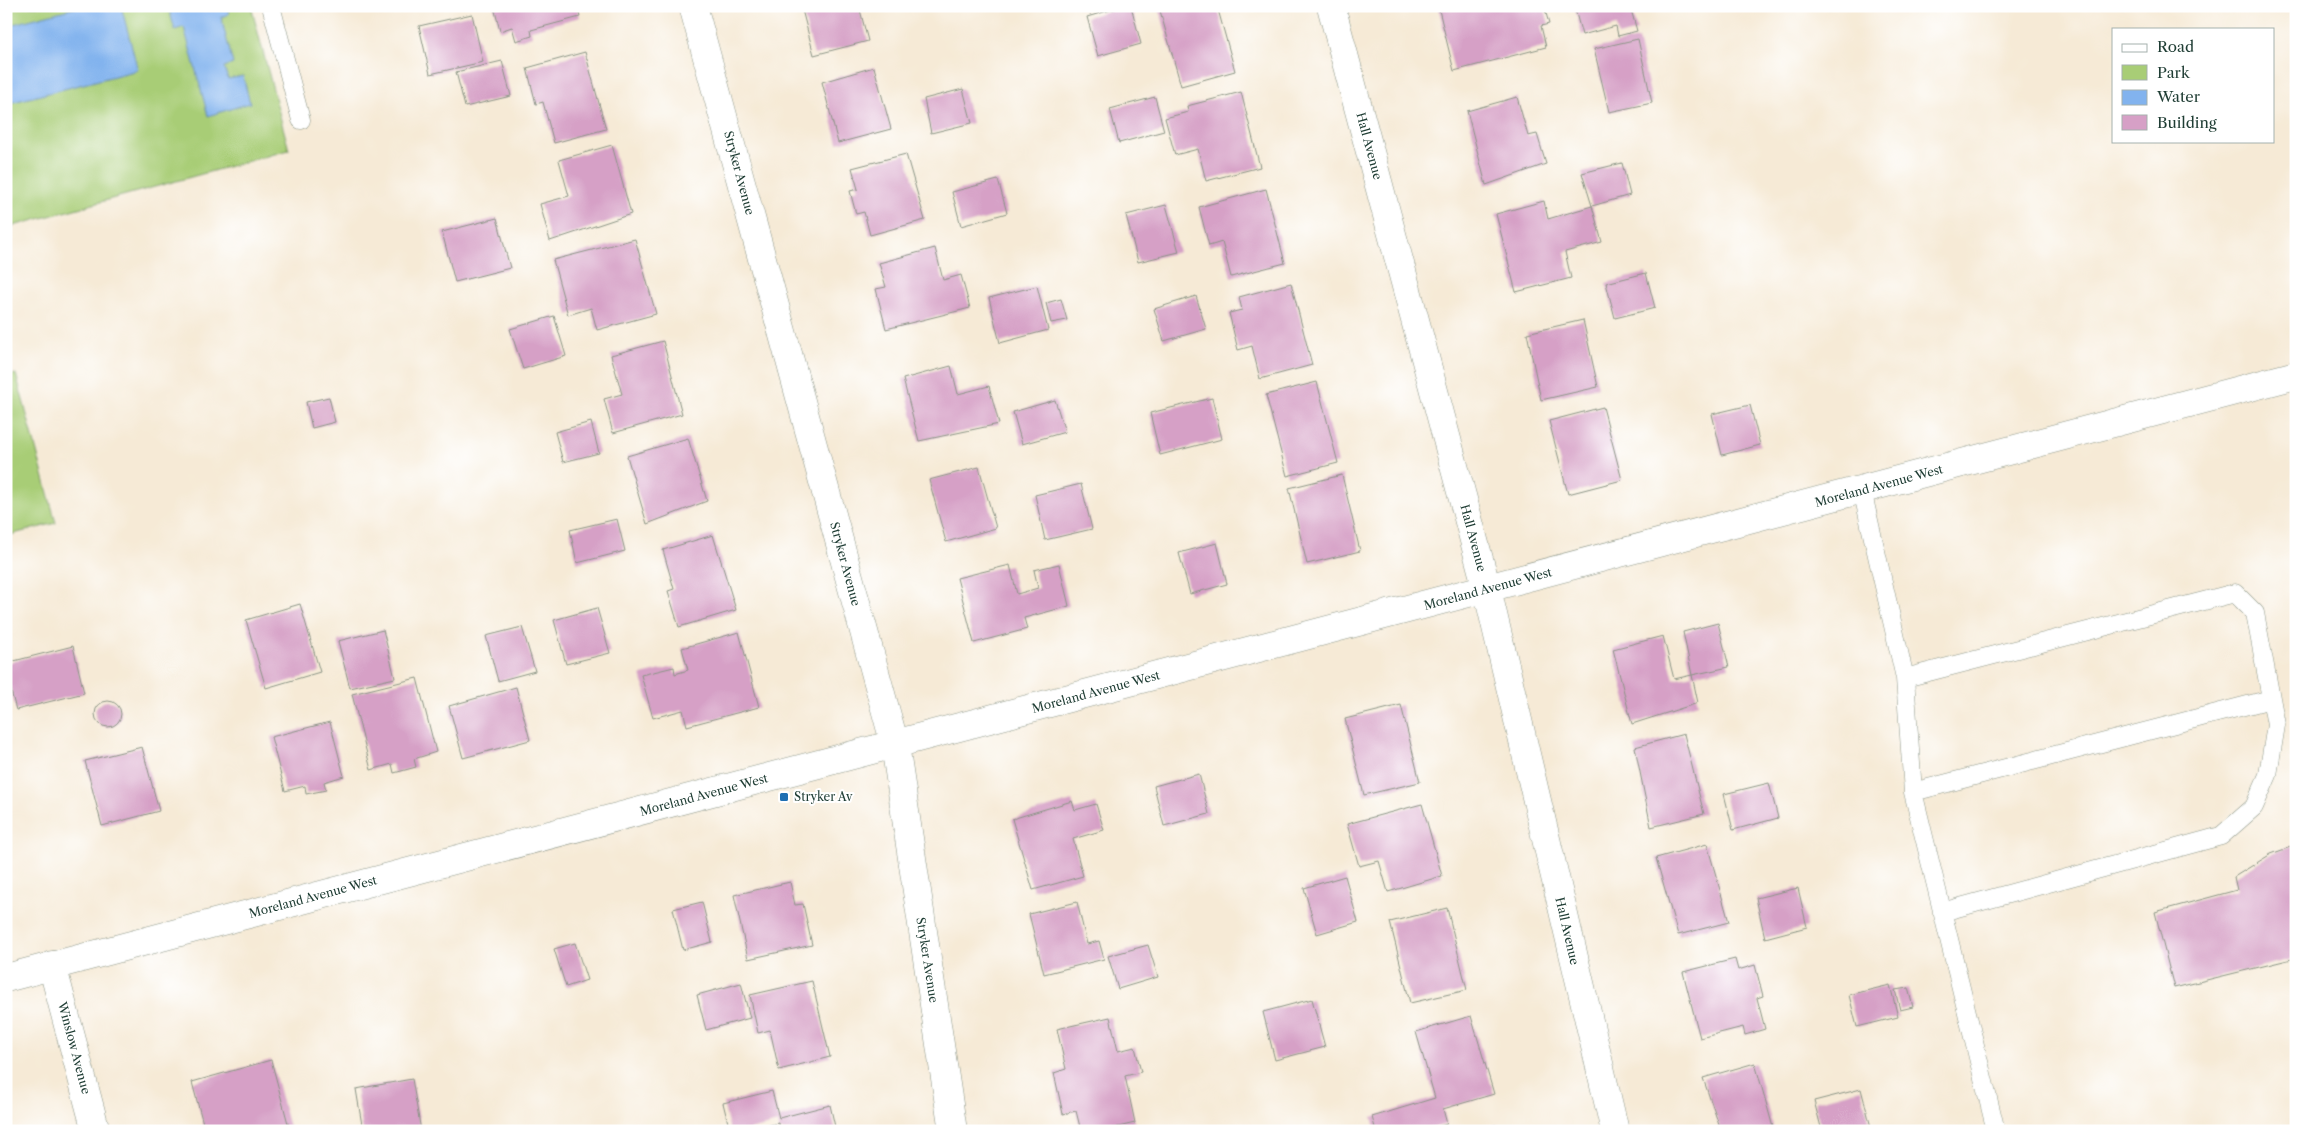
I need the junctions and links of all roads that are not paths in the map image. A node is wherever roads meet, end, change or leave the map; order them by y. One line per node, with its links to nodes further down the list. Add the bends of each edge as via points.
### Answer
1 (271, 6): 4 (lane)
2 (693, 6): 10 (street, Stryker Avenue)
3 (1331, 6): 7 (street, Hall Avenue)
4 (301, 120)
5 (2296, 376): 6 (street, Moreland Avenue West)
6 (1862, 490): 7 (street, Moreland Avenue West); 8 (lane)
7 (1486, 589): 10 (street, Moreland Avenue West); 17 (street, Hall Avenue)
8 (1905, 678): 9 (lane, via 2235,593 2255,613); 11 (lane)
9 (2271, 699): 11 (lane); 12 (lane, via 2276,725 2268,776 2254,807 2221,836)
10 (895, 745): 13 (street, Moreland Avenue West); 16 (street, Stryker Avenue)
11 (1913, 792): 12 (lane)
12 (1942, 912): 18 (lane)
13 (52, 965): 14 (street, Moreland Avenue West); 15 (street, Winslow Avenue)
14 (6, 978)
15 (96, 1131)
16 (953, 1131)
17 (1615, 1131)
18 (1996, 1131)

